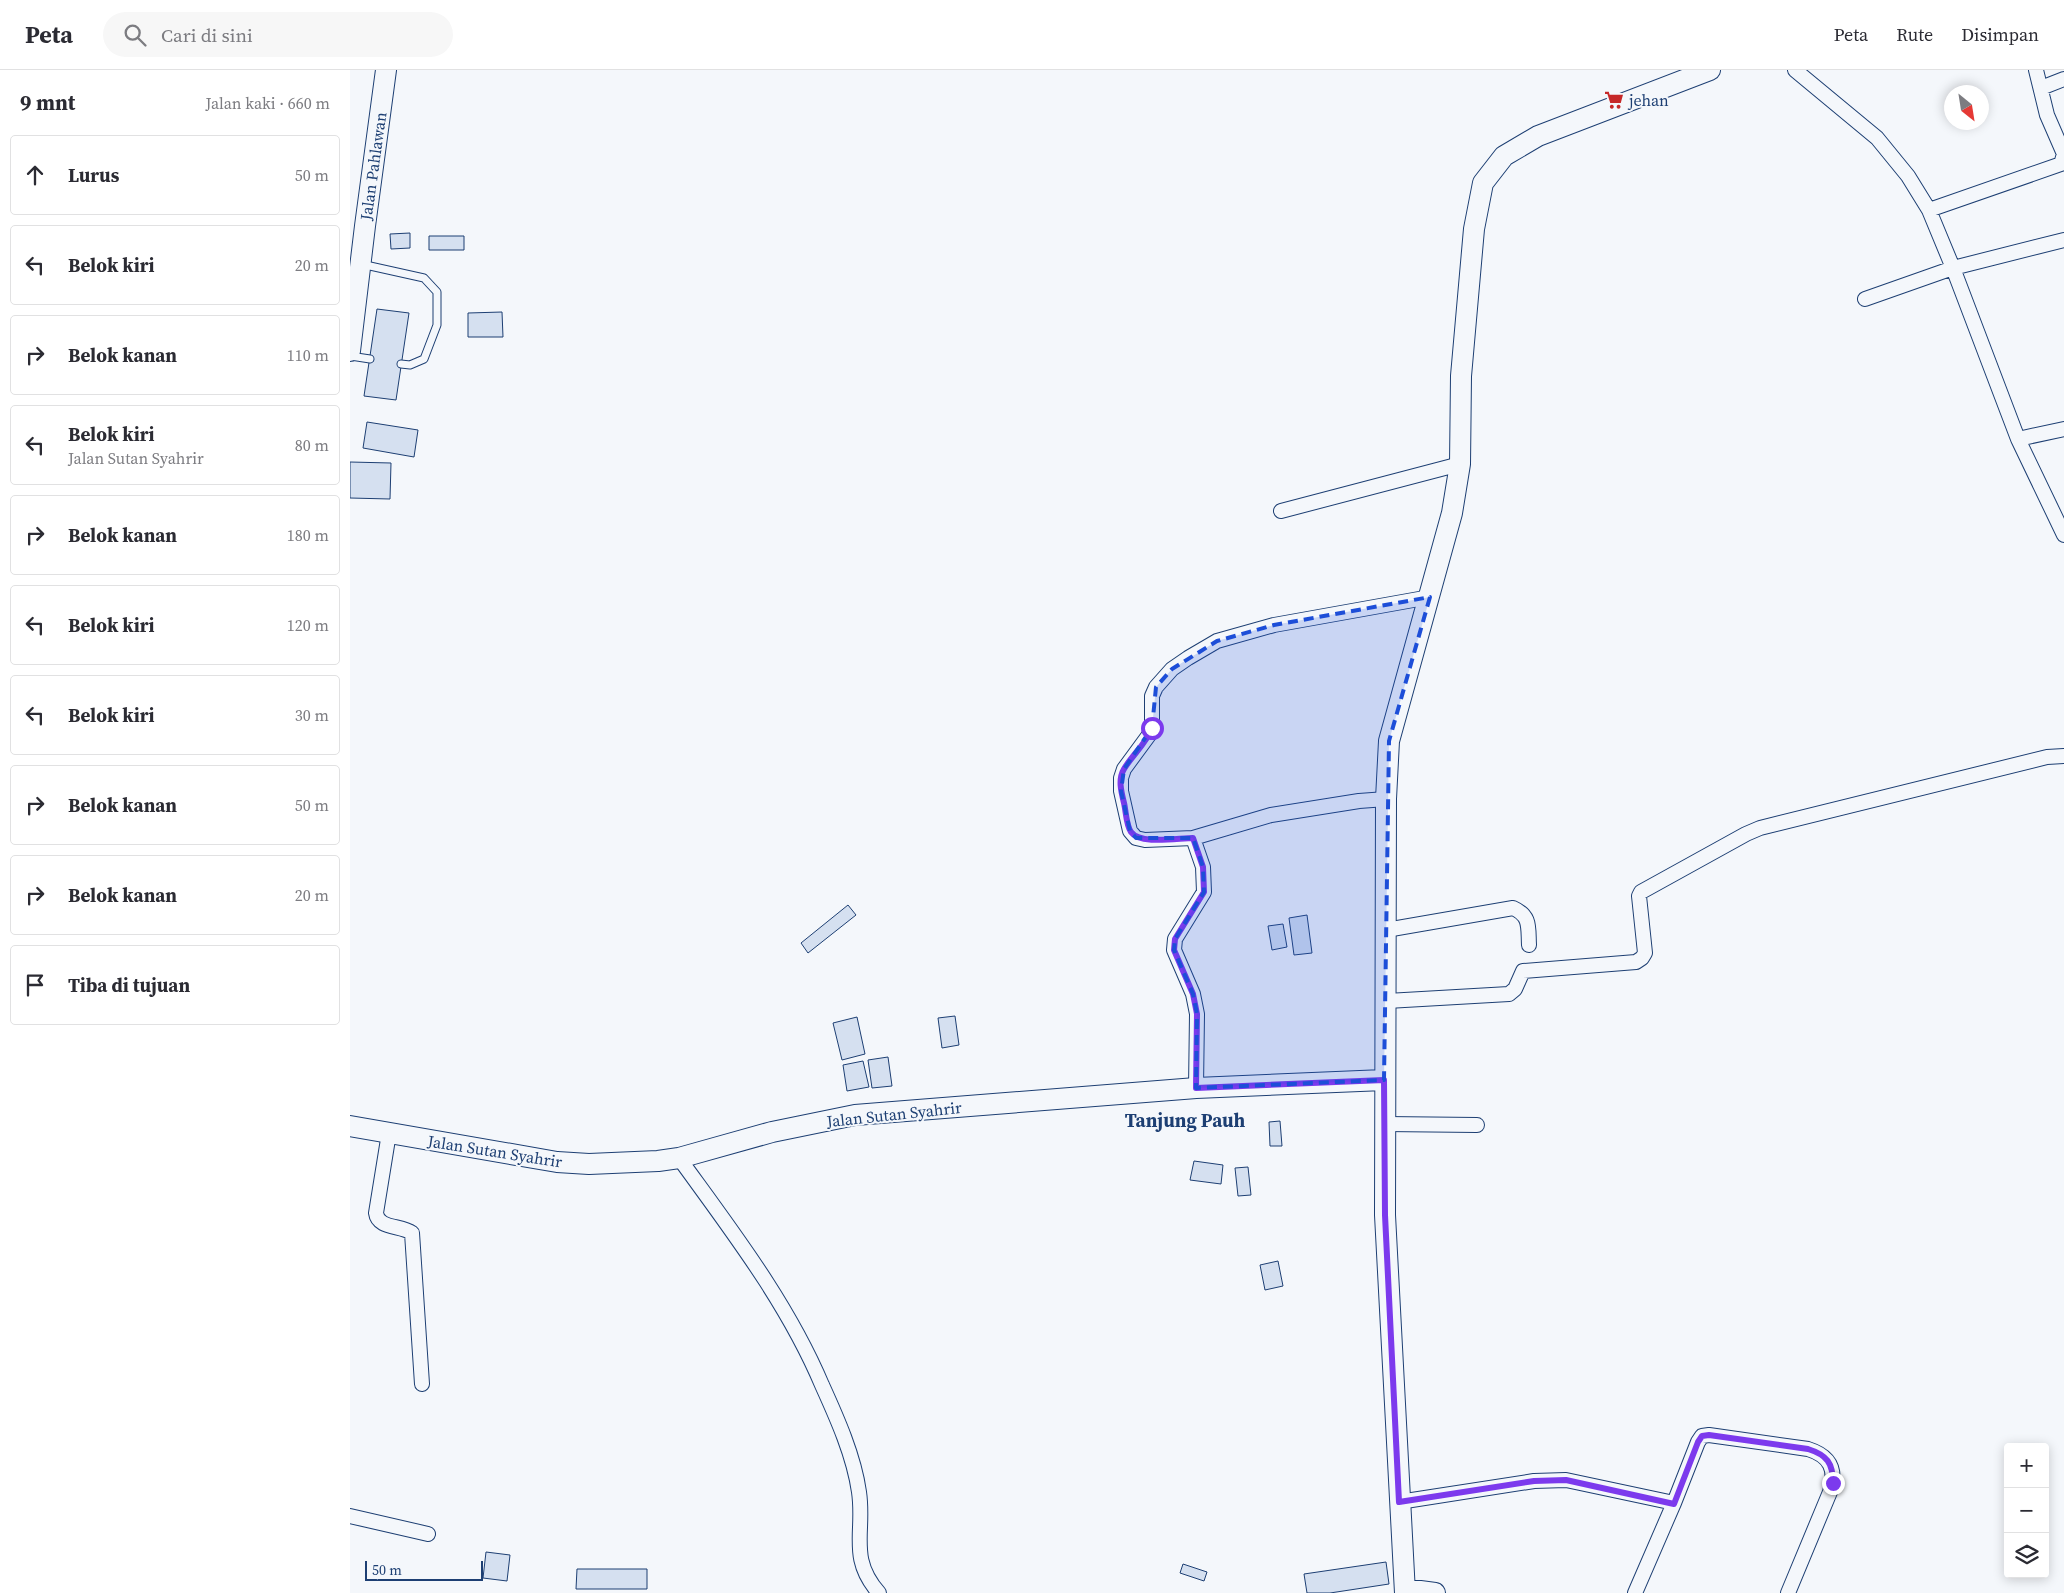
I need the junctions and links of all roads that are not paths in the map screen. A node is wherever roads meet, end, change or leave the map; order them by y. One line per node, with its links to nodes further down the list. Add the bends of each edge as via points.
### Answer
1 (386, 70): 9 (street, Jalan Pahlawan)
2 (1710, 70): 19 (street, via 1538,136 1504,156 1483,183 1474,229 1461,376)
3 (1794, 70): 7 (street, via 1877,138 1908,176)
4 (2036, 70): 6 (street)
5 (2064, 78): 6 (street)
6 (2041, 88): 7 (street, via 2047,115 2064,154 2061,164)
7 (1929, 210): 10 (street)
8 (2064, 240): 10 (street)
9 (361, 264): 12 (street, Jalan Pahlawan); 16 (lane, via 424,278 437,292 437,325 424,359 410,365)
10 (1953, 268): 11 (street); 18 (street)
11 (1865, 299)
12 (353, 305): 13 (street, Jalan Pahlawan)
13 (350, 351)
14 (350, 356): 15 (lane)
15 (370, 359)
16 (401, 364)
17 (2064, 429): 18 (street)
18 (2018, 439): 21 (street)
19 (1460, 464): 20 (street); 22 (street, via 1452,513)
20 (1281, 511)
21 (2064, 535)
22 (1430, 597): 24 (street, via 1389,741); 25 (street, via 1274,625 1217,641 1172,670 1152,696 1152,728 1124,769 1121,791 1130,831 1136,838)
23 (2064, 756): 28 (street, via 2047,757 1746,834 1640,892 1645,953 1636,962 1523,971 1515,989 1509,994)
24 (1386, 799): 25 (street, via 1271,815); 26 (street)
25 (1193, 838): 30 (street, via 1203,867 1204,892 1175,939 1174,950 1193,994 1197,1014)
26 (1386, 930): 27 (street, via 1513,908 1522,912 1527,920); 28 (street)
27 (1529, 945)
28 (1387, 1001): 29 (street)
29 (1384, 1080): 30 (street, Jalan Sutan Syahrir); 31 (street)
30 (1196, 1088): 35 (street, Jalan Sutan Syahrir, via 855,1115 772,1132)
31 (1385, 1124): 32 (street); 37 (street, via 1385,1215)
32 (1477, 1125)
33 (350, 1126): 34 (street, Jalan Sutan Syahrir)
34 (389, 1133): 35 (street, Jalan Sutan Syahrir, via 556,1162 589,1164); 36 (street, via 376,1213 382,1223 412,1232)
35 (679, 1158): 42 (street, via 759,1270 822,1384 845,1442 859,1493 860,1559)
36 (422, 1384)
37 (1399, 1502): 38 (street, via 1534,1481 1566,1480); 41 (street)
38 (1674, 1504): 44 (street); 45 (street, via 1702,1436 1820,1453 1831,1466 1833,1483)
39 (350, 1516): 40 (street)
40 (428, 1534)
41 (1405, 1591): 43 (street)
42 (879, 1593)
43 (1435, 1593)
44 (1635, 1593)
45 (1788, 1593)

